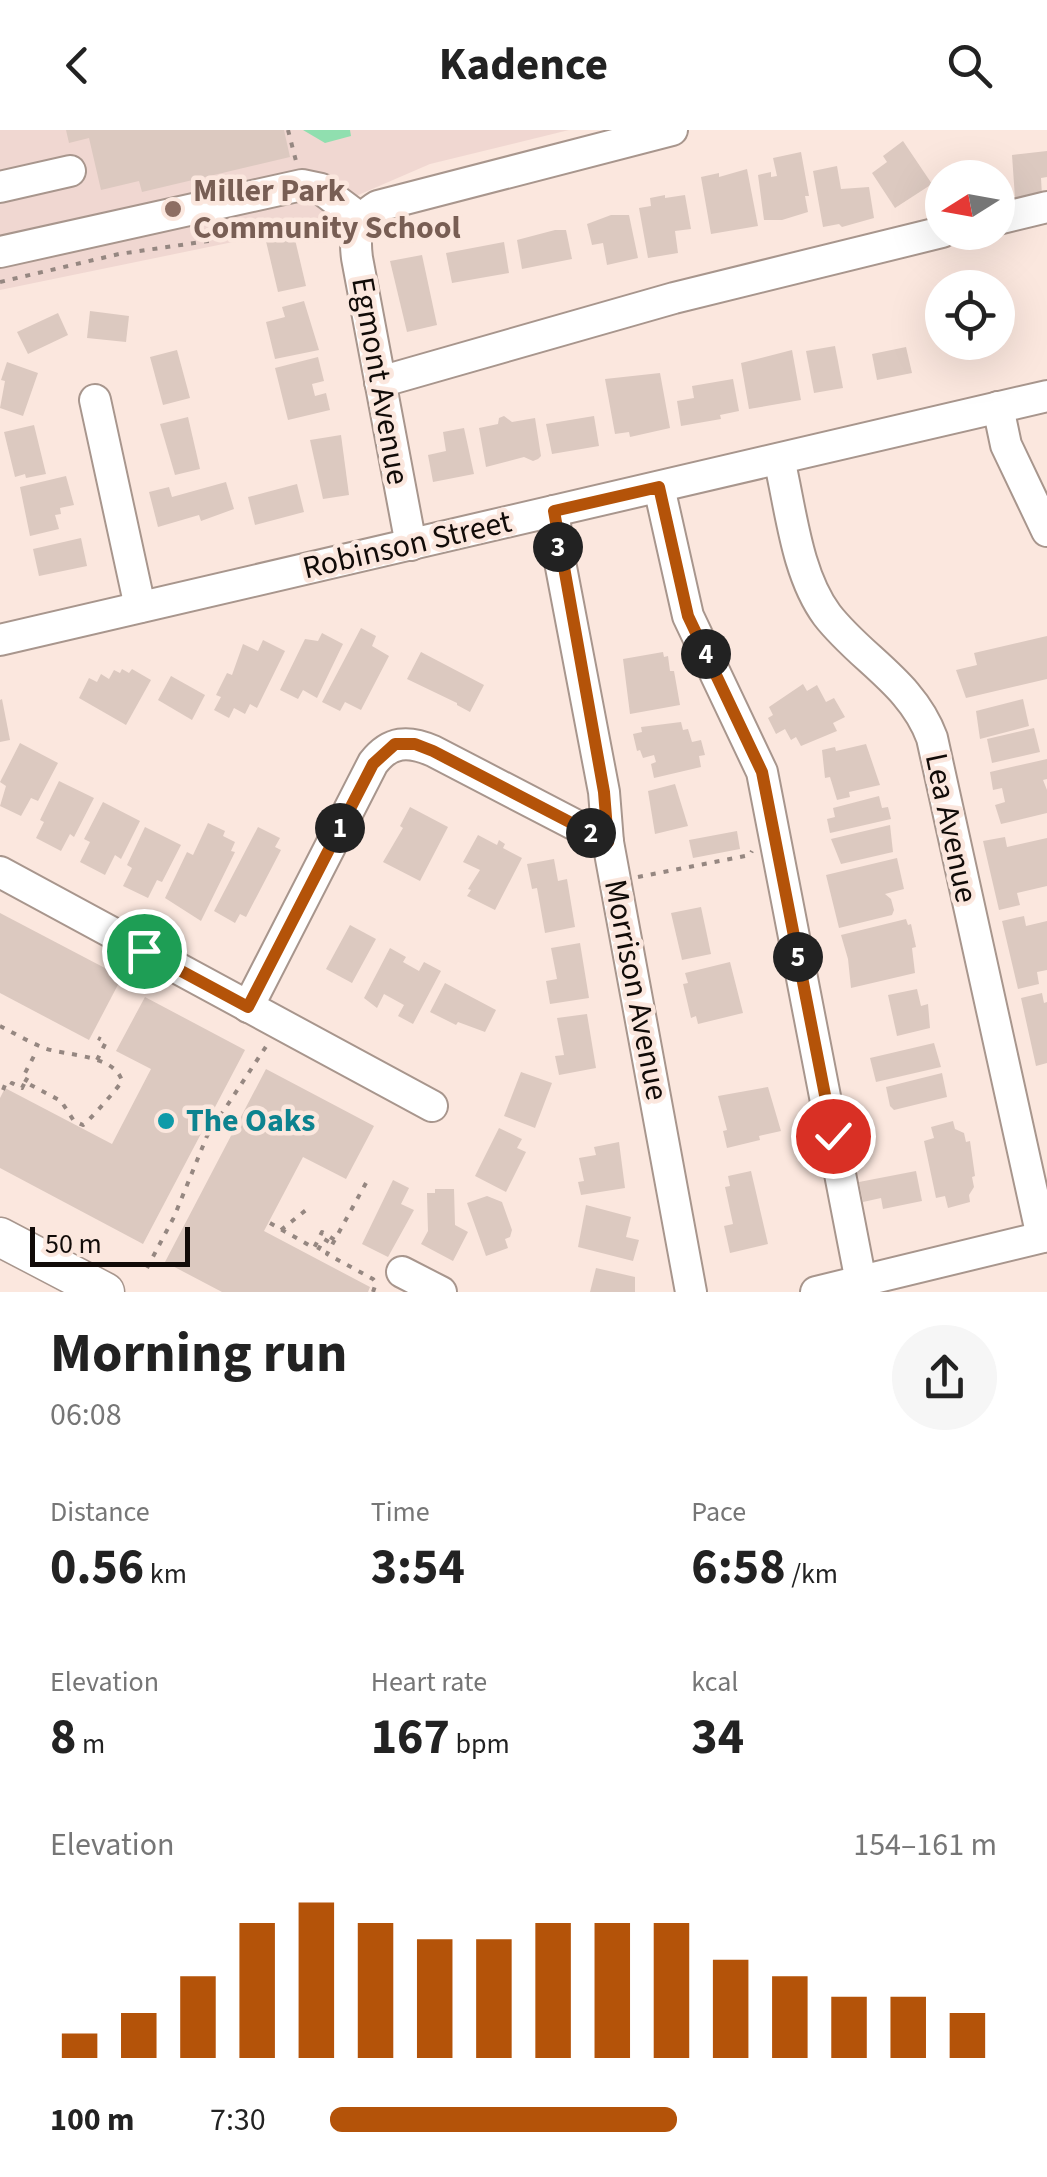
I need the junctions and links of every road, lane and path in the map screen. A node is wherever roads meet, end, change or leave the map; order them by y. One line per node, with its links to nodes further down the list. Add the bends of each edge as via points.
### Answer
1 (288, 130): 4 (path)
2 (672, 130): 8 (street, via 378,206)
3 (70, 171): 5 (street)
4 (302, 185): 8 (street, via 321,189); 10 (street)
5 (0, 187)
6 (1047, 207): 7 (street)
7 (1015, 215)
8 (361, 219): 11 (path, via 119,254); 12 (street, Egmont Avenue, via 355,242)
9 (925, 236): 12 (street, via 674,298)
10 (0, 252)
11 (0, 282)
12 (380, 382): 20 (street, Egmont Avenue)
13 (1047, 396): 15 (street, Robinson Street)
14 (95, 400): 21 (street)
15 (998, 407): 16 (street, Robinson Street); 19 (street, via 1006,445)
16 (778, 459): 17 (street, Robinson Street); 40 (street, Lea Avenue, via 816,597 920,710 932,738)
17 (659, 487): 18 (street, Robinson Street); 46 (street, via 688,616 762,772)
18 (554, 511): 20 (street, Robinson Street); 23 (street, Morrison Avenue)
19 (1047, 531)
20 (411, 544): 21 (street, Robinson Street)
21 (140, 607): 22 (street, Robinson Street)
22 (0, 640)
23 (608, 842): 27 (street, via 433,751 395,744 373,764); 50 (street, Morrison Avenue)
24 (749, 852): 26 (path)
25 (0, 872): 27 (street)
26 (638, 877)
27 (248, 1007): 35 (street)
28 (0, 1026): 32 (path, via 43,1048)
29 (98, 1038): 32 (path, via 106,1042)
30 (267, 1045): 44 (path, via 207,1136)
31 (34, 1056): 33 (path)
32 (97, 1060): 33 (path, via 118,1071 122,1081 88,1124 78,1124 67,1106)
33 (25, 1082): 34 (path, via 22,1088)
34 (0, 1088)
35 (432, 1106)
36 (366, 1183): 42 (path)
37 (311, 1206): 39 (path)
38 (270, 1223): 39 (path)
39 (281, 1230): 42 (path, via 314,1248 322,1232)
40 (1044, 1236): 46 (street)
41 (0, 1237): 47 (main road)
42 (334, 1242): 43 (path, via 324,1239); 48 (path, via 327,1254 373,1279)
43 (318, 1250)
44 (147, 1268)
45 (402, 1272): 49 (street)
46 (861, 1282): 51 (street)
47 (105, 1292)
48 (373, 1292)
49 (441, 1292)
50 (691, 1292)
51 (816, 1292)

